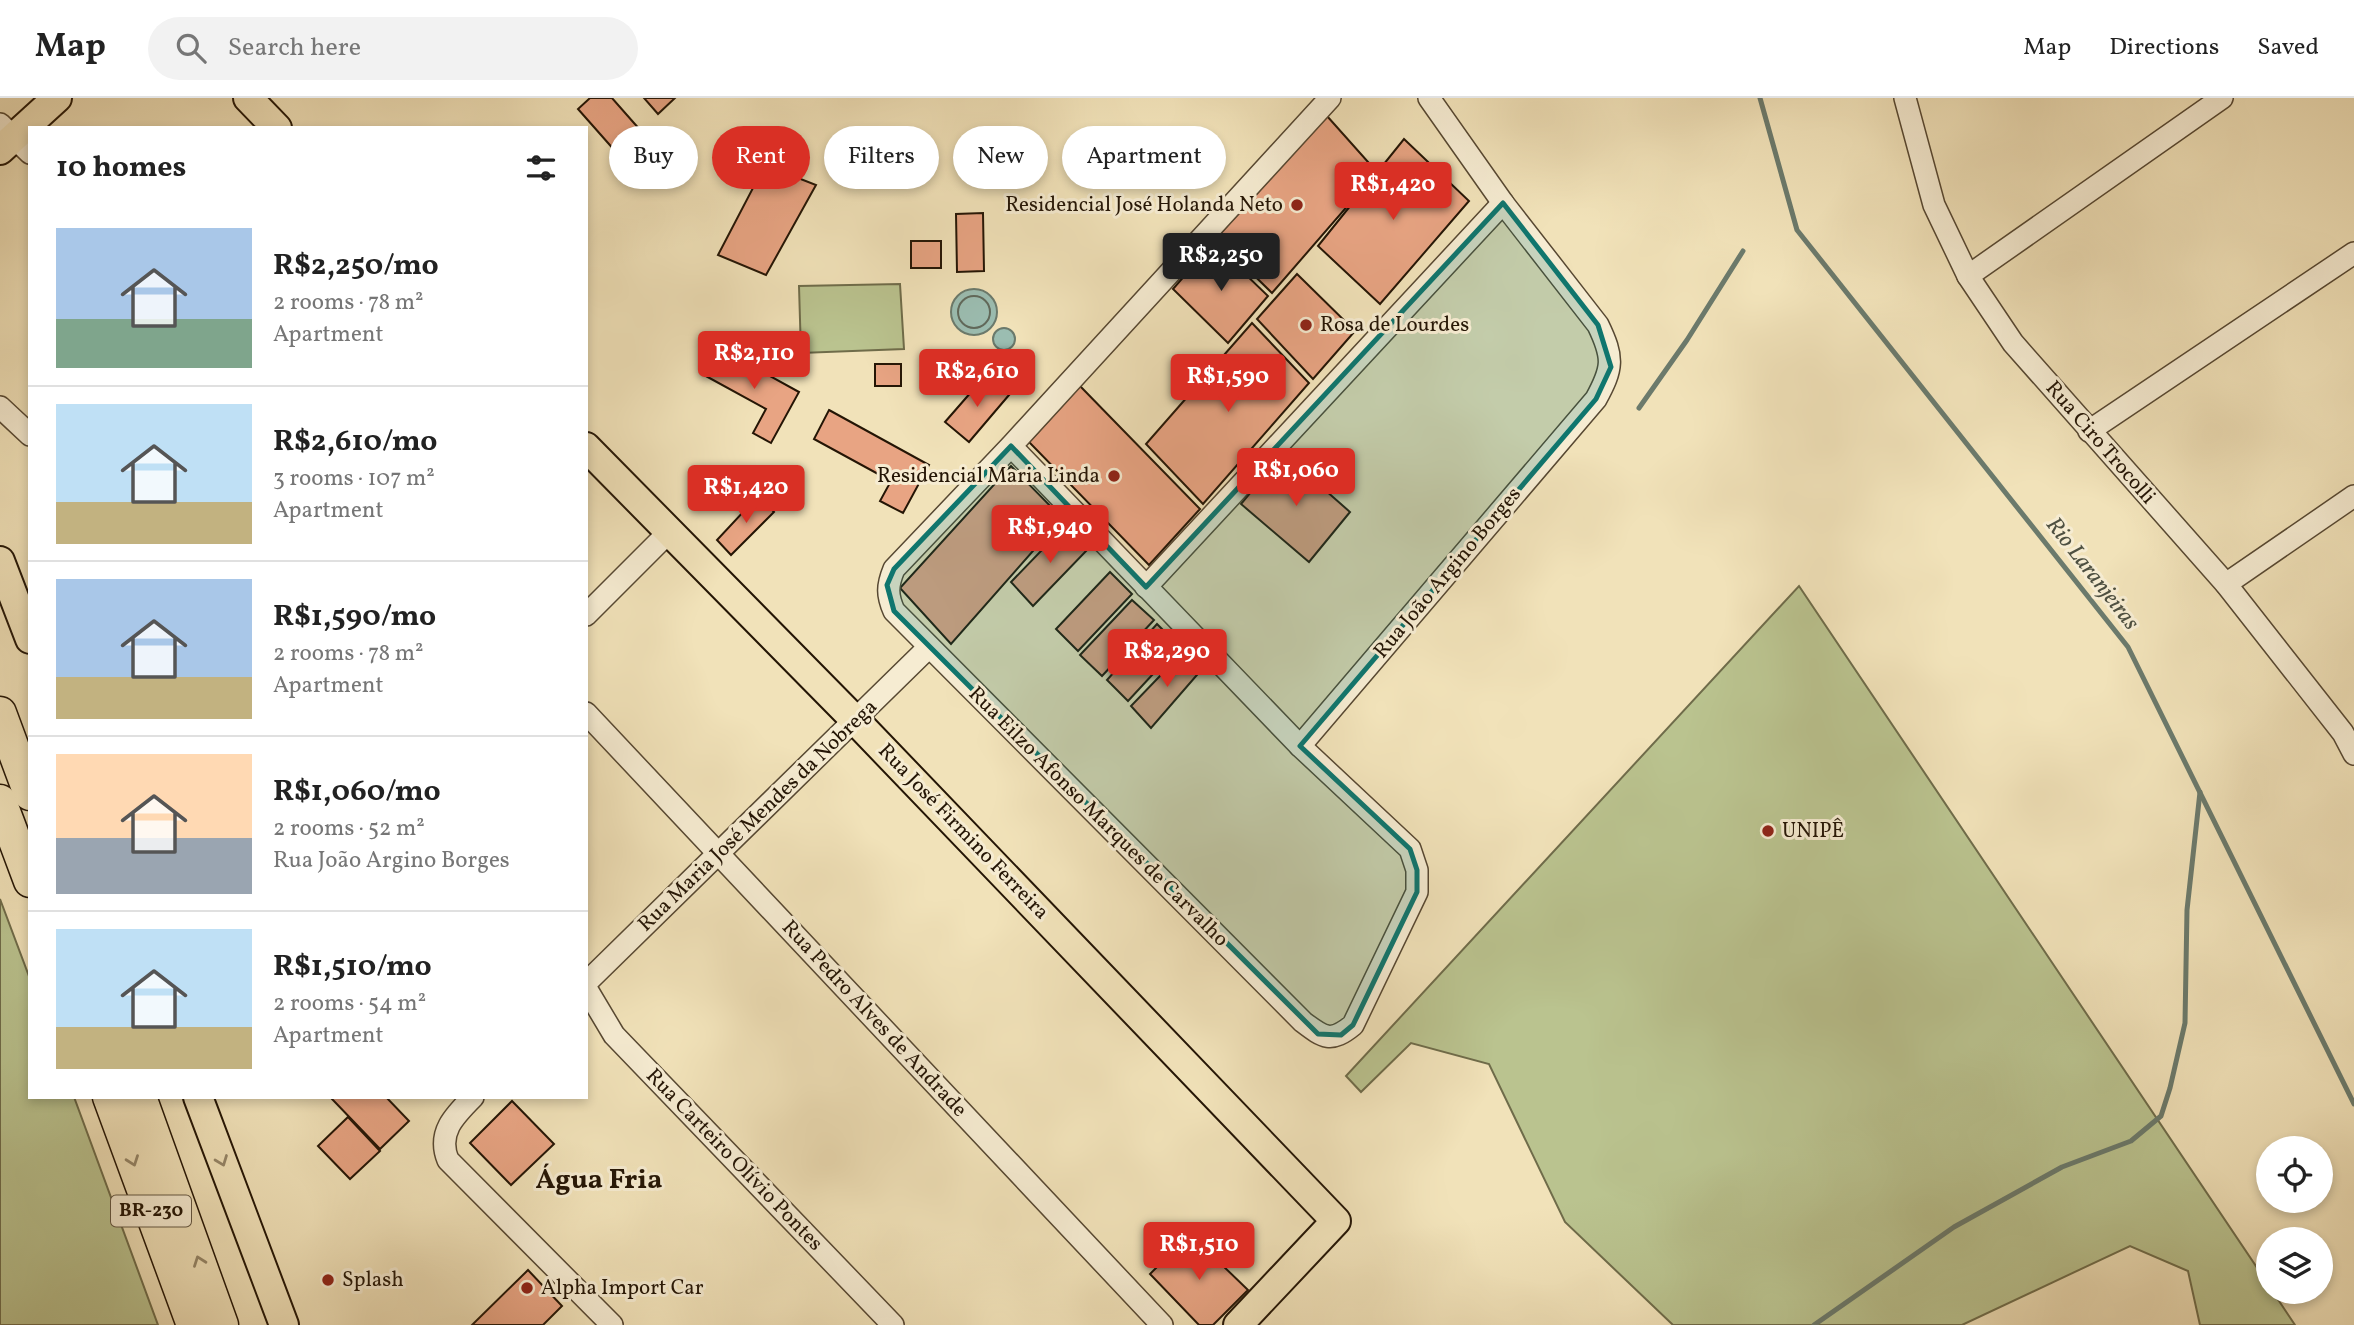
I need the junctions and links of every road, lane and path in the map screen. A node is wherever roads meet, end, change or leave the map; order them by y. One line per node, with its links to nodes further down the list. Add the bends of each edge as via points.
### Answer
1 (57, 98): 8 (main road)
2 (248, 98): 7 (main road)
3 (1331, 98): 15 (street)
4 (1429, 98): 9 (street, Rua João Argino Borges)
5 (1905, 98): 11 (street, Rua Ciro Trocolli, via 1934,205)
6 (2222, 98): 11 (street)
7 (275, 126)
8 (11, 141)
9 (1503, 203): 21 (street); 29 (street, Rua João Argino Borges, via 1598,325 1609,348 1611,367 1596,399)
10 (2354, 253): 13 (street)
11 (1968, 276): 13 (street, Rua Ciro Trocolli, via 2013,343)
12 (0, 407): 14 (street)
13 (2089, 431): 20 (street, Rua Ciro Trocolli)
14 (28, 433)
15 (1011, 446): 21 (street); 24 (street, Rua Eilzo Afonso Marques de Carvalho, via 894,569 887,585 894,611)
16 (588, 449): 18 (main road, Rua José Firmino Ferreira)
17 (2354, 496): 20 (street)
18 (669, 532): 22 (street); 27 (main road, Rua José Firmino Ferreira)
19 (0, 561): 23 (main road)
20 (2226, 584): 28 (street, Rua Ciro Trocolli)
21 (1146, 587): 29 (street)
22 (588, 613)
23 (28, 634)
24 (929, 647): 27 (street, Rua Maria José Mendes da Nobrega); 29 (street, Rua Eilzo Afonso Marques de Carvalho, via 1303,1022 1329,1038 1353,1025 1417,892 1417,870 1410,849)
25 (0, 713): 31 (highway)
26 (588, 715): 33 (street, Rua Pedro Alves de Andrade)
27 (856, 721): 33 (street, Rua Maria José Mendes da Nobrega); 47 (main road, Rua José Firmino Ferreira, via 1335,1221)
28 (2348, 730): 30 (street, Rua Ciro Trocolli)
29 (1300, 746)
30 (2354, 754)
31 (28, 789)
32 (0, 801): 34 (highway)
33 (720, 853): 35 (street, Rua Maria José Mendes da Nobrega); 46 (street, Rua Pedro Alves de Andrade)
34 (28, 876)
35 (588, 983)
36 (588, 989): 45 (street, Rua Carteiro Olívio Pontes, via 614,1035)
37 (110, 1099): 41 (highway, BR-230, one-way to 41)
38 (140, 1099): 42 (highway, BR-230, one-way to 38)
39 (199, 1099): 43 (main road, one-way to 43)
40 (471, 1099): 44 (street, via 445,1130 449,1160)
41 (193, 1325)
42 (222, 1325)
43 (284, 1325)
44 (612, 1325)
45 (892, 1325)
46 (1162, 1325)
47 (1238, 1325)

